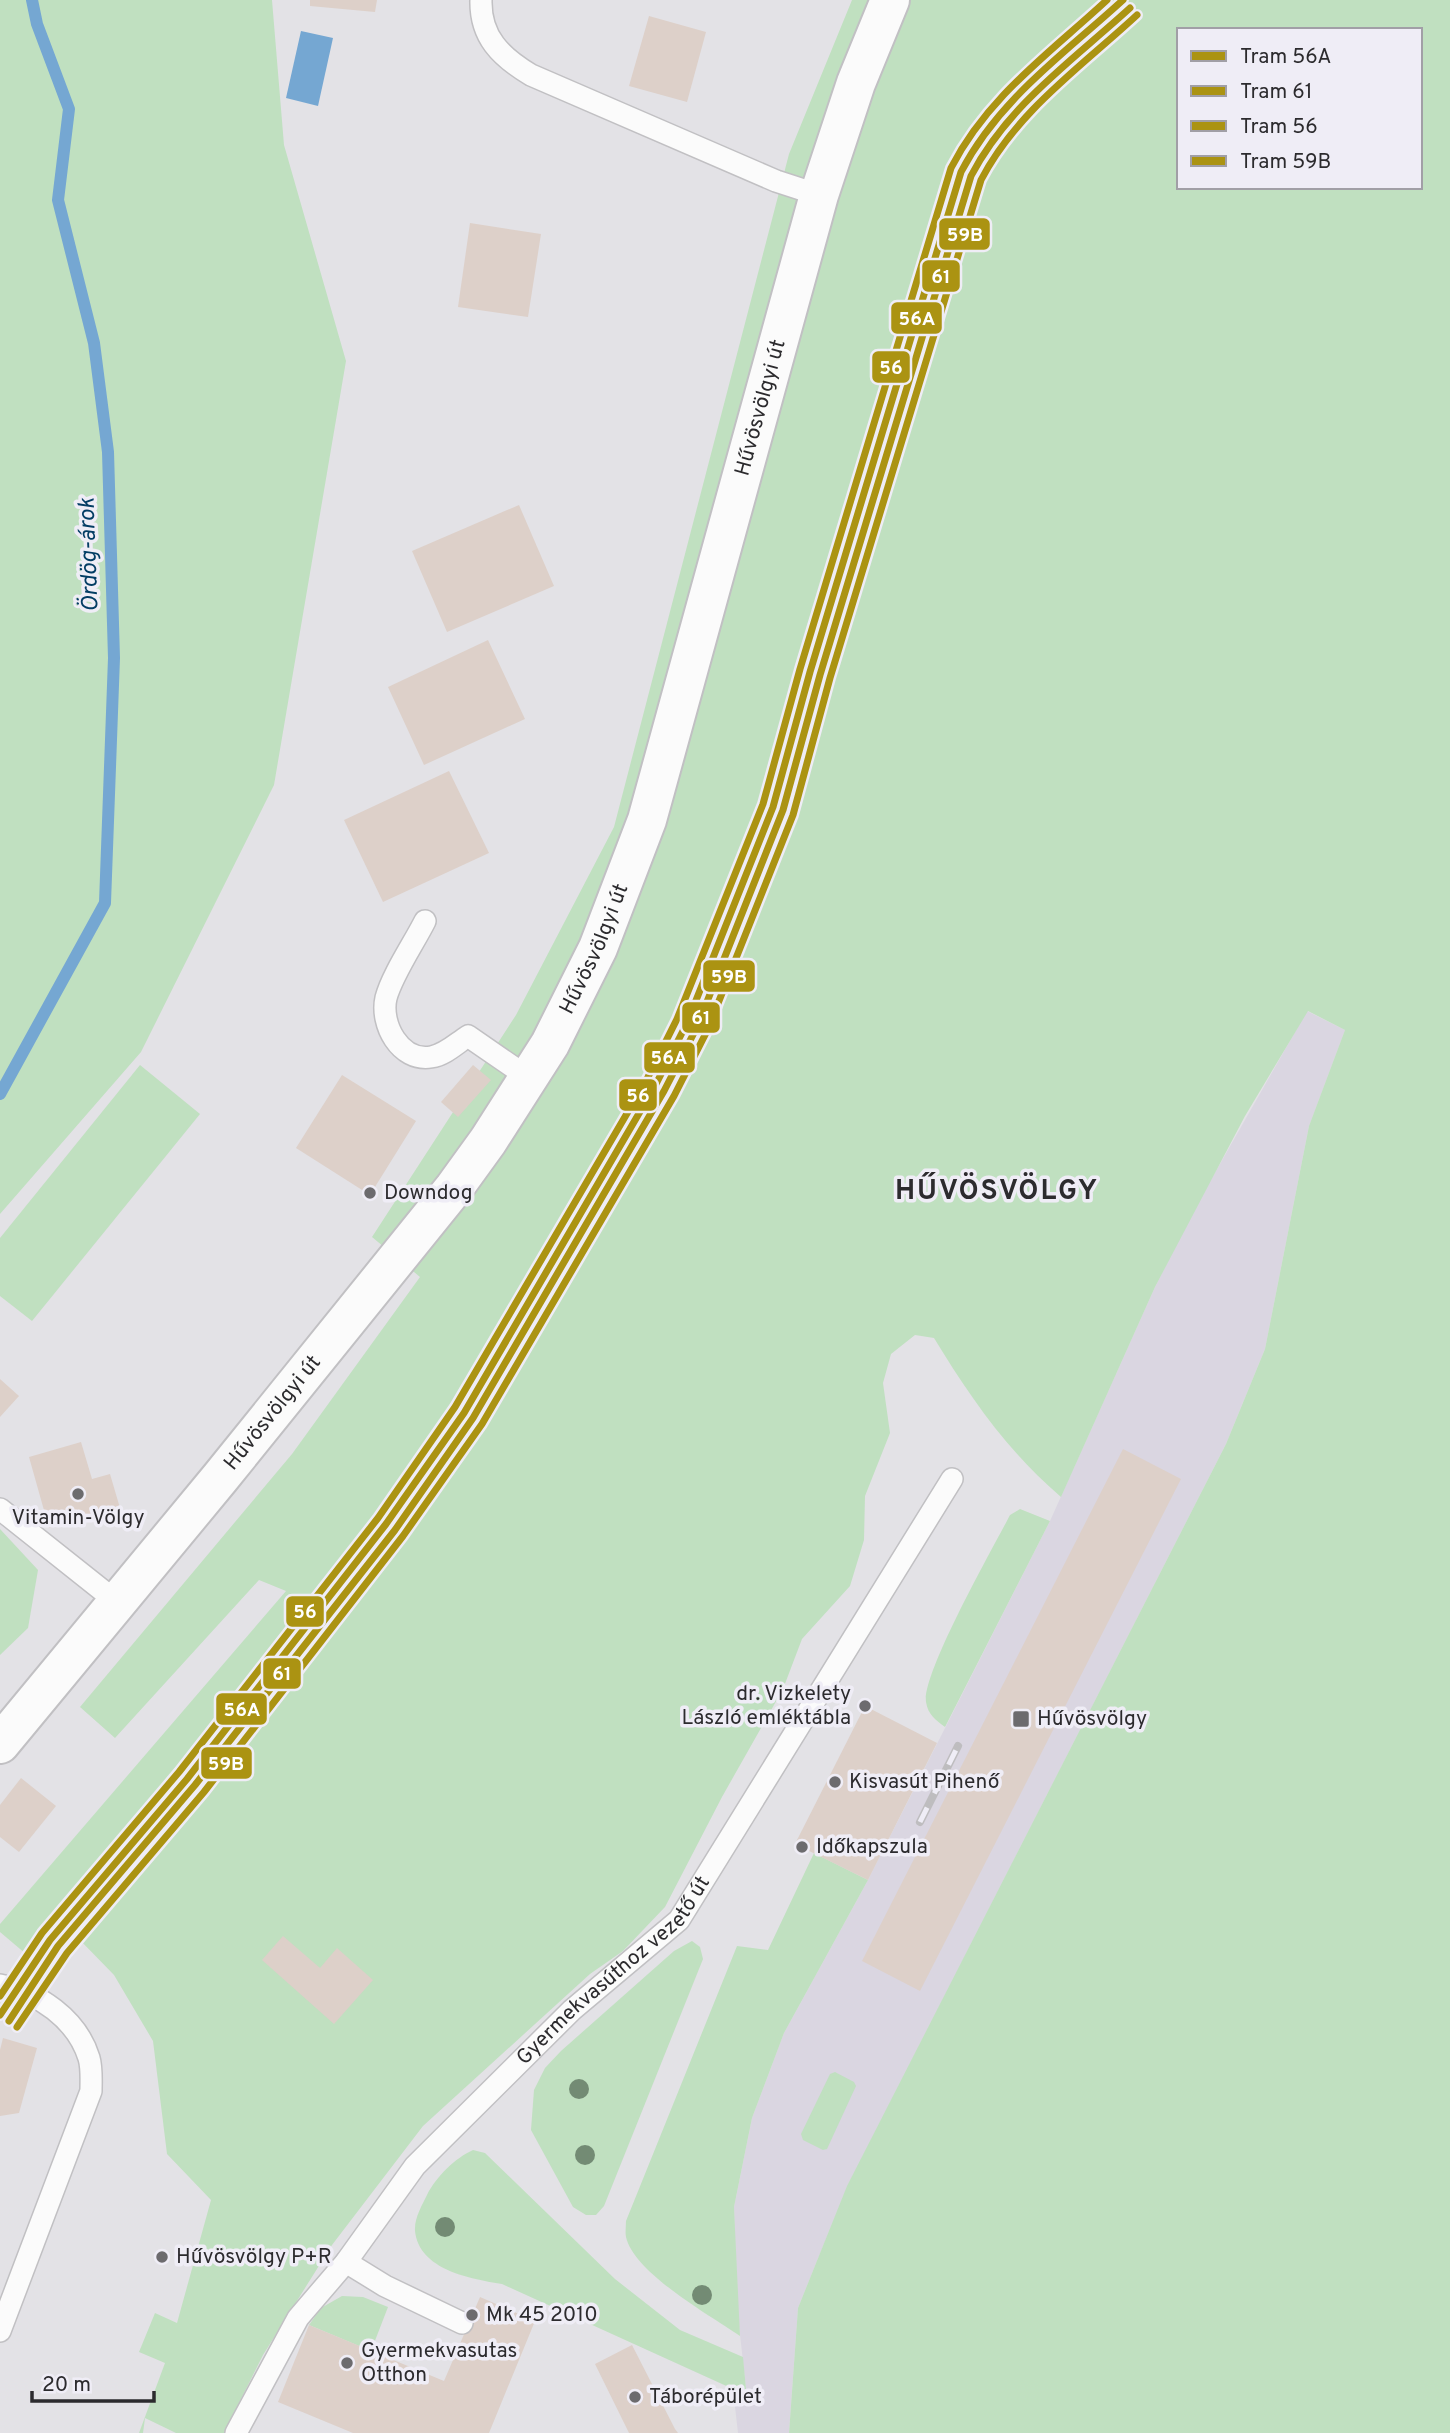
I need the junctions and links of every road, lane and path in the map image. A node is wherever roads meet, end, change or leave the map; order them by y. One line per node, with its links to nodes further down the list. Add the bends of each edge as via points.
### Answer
1 (481, 0): 3 (lane, via 481,15 503,59 776,181)
2 (890, 0): 3 (main road, Hűvösvölgyi út, via 856,83)
3 (819, 195): 5 (main road, Hűvösvölgyi út, via 648,820 598,948)
4 (425, 921): 5 (lane, via 386,997 385,1018 392,1035 402,1049 418,1057 432,1057 468,1036)
5 (529, 1078): 8 (main road, Hűvösvölgyi út, via 454,1188)
6 (952, 1479): 11 (lane, Gyermekvasúthoz vezető út, via 679,1920 572,2010 415,2166)
7 (0, 1509): 8 (lane)
8 (117, 1602): 9 (main road, Hűvösvölgyi út)
9 (0, 1744)
10 (0, 1985): 13 (lane, via 45,2002 72,2026 89,2059 91,2091)
11 (346, 2262): 12 (lane); 14 (lane, Gyermekvasúthoz vezető út, via 298,2318)
12 (462, 2323)
13 (0, 2331)
14 (236, 2433)

